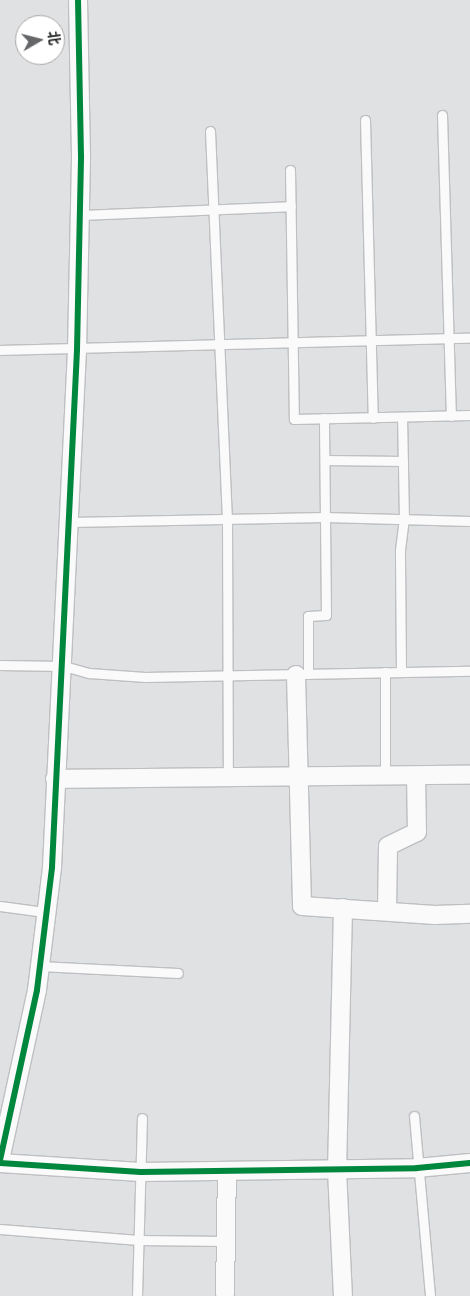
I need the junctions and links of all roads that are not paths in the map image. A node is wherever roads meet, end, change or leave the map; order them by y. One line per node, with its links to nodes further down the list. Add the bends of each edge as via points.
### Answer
1 (78, 0): 8 (street)
2 (442, 115): 9 (lane)
3 (365, 120): 11 (lane)
4 (210, 131): 7 (lane)
5 (290, 170): 6 (lane)
6 (290, 206): 7 (lane); 12 (lane)
7 (214, 209): 8 (lane); 13 (lane)
8 (80, 215): 15 (street)
9 (447, 338): 10 (lane); 11 (lane); 17 (lane)
10 (470, 338)
11 (371, 341): 12 (lane); 20 (lane)
12 (292, 344): 13 (lane); 19 (lane, via 294,419)
13 (220, 346): 15 (lane); 24 (lane)
14 (0, 350): 15 (lane)
15 (77, 350): 26 (street)
16 (470, 415): 17 (lane)
17 (451, 416): 18 (lane)
18 (402, 417): 20 (lane); 22 (lane)
19 (324, 418): 20 (lane); 21 (lane)
20 (373, 418)
21 (325, 460): 22 (lane); 23 (lane)
22 (403, 462): 25 (lane)
23 (325, 517): 24 (lane); 25 (lane); 33 (lane, via 326,615 308,616)
24 (227, 519): 26 (lane); 34 (lane)
25 (404, 519): 27 (lane); 32 (lane, via 400,550)
26 (70, 522): 29 (street)
27 (470, 522)
28 (0, 665): 29 (lane)
29 (64, 666): 34 (lane, via 89,673 135,676); 40 (street)
30 (470, 671): 32 (lane)
31 (385, 672): 32 (lane); 33 (lane); 36 (lane)
32 (401, 672)
33 (302, 674): 34 (lane); 39 (street)
34 (228, 676): 38 (lane)
35 (470, 775): 37 (street)
36 (385, 776): 37 (street); 39 (street)
37 (416, 776): 43 (street, via 417,832 388,846)
38 (228, 777): 39 (street); 40 (street)
39 (298, 777): 42 (street, via 302,906)
40 (56, 779): 44 (street, via 52,868)
41 (0, 906): 44 (lane)
42 (343, 908): 43 (street); 53 (street)
43 (388, 911): 45 (street)
44 (45, 912): 46 (street)
45 (470, 914)
46 (39, 966): 47 (lane); 50 (street)
47 (178, 973)
48 (414, 1116): 52 (lane)
49 (142, 1118): 55 (lane)
50 (0, 1162): 55 (street)
51 (470, 1163): 52 (street)
52 (417, 1168): 53 (street); 62 (lane)
53 (337, 1170): 54 (street); 61 (street)
54 (227, 1171): 55 (street); 58 (street)
55 (141, 1172): 57 (lane)
56 (0, 1229): 57 (lane)
57 (139, 1240): 58 (lane); 60 (lane)
58 (225, 1241): 59 (street)
59 (225, 1294)
60 (138, 1296)
61 (343, 1296)
62 (430, 1296)

